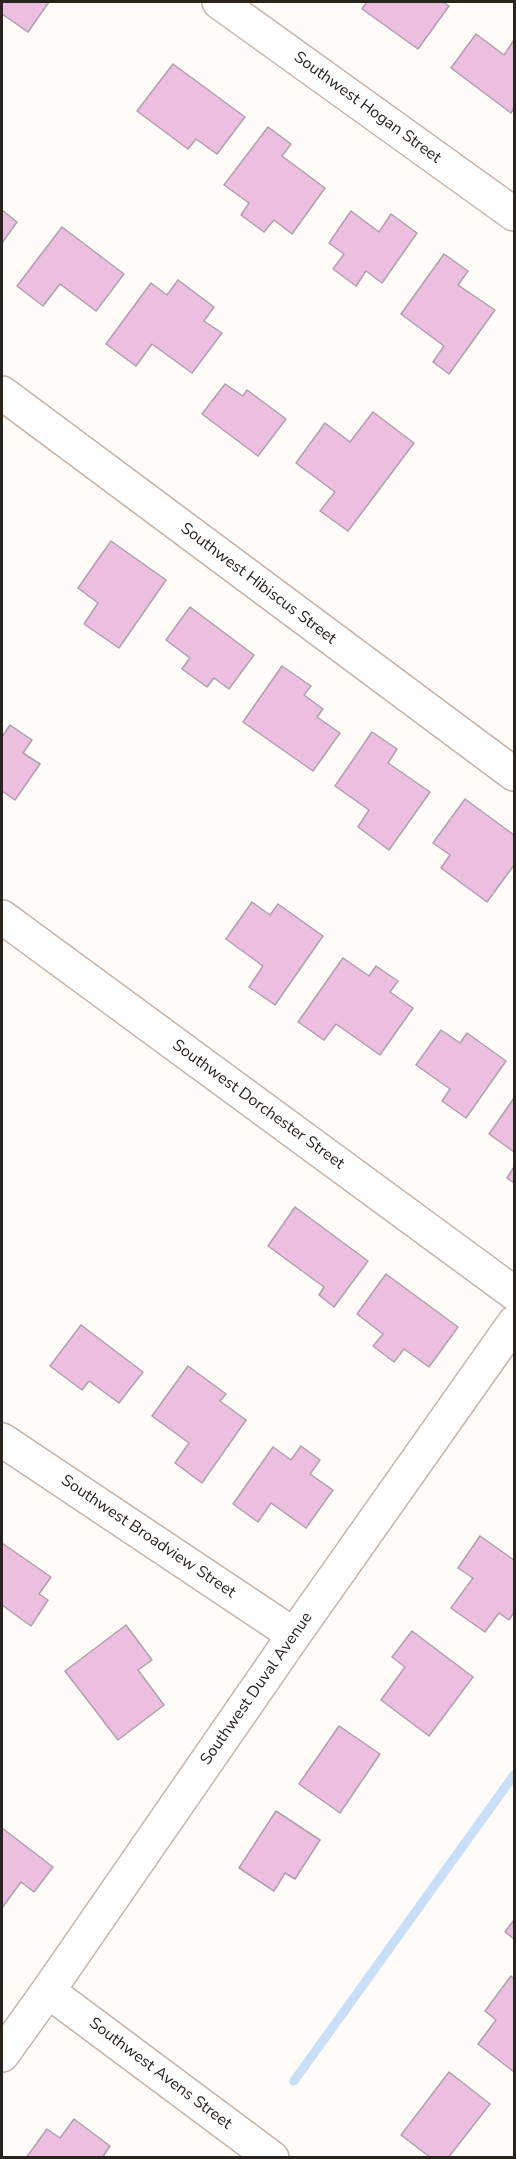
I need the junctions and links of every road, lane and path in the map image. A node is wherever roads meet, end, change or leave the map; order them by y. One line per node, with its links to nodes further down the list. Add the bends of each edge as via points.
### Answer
1 (219, 2): 2 (street, Southwest Hogan Street)
2 (514, 214)
3 (2, 393): 4 (street, Southwest Hibiscus Street)
4 (514, 774)
5 (2, 917): 6 (street, Southwest Dorchester Street)
6 (514, 1293)
7 (514, 1323): 9 (street, Southwest Duval Avenue)
8 (2, 1440): 9 (street, Southwest Broadview Street)
9 (294, 1635): 10 (street, Southwest Duval Avenue)
10 (48, 1991): 11 (street, Southwest Duval Avenue); 12 (street, Southwest Avens Street)
11 (2, 2055)
12 (272, 2157)

